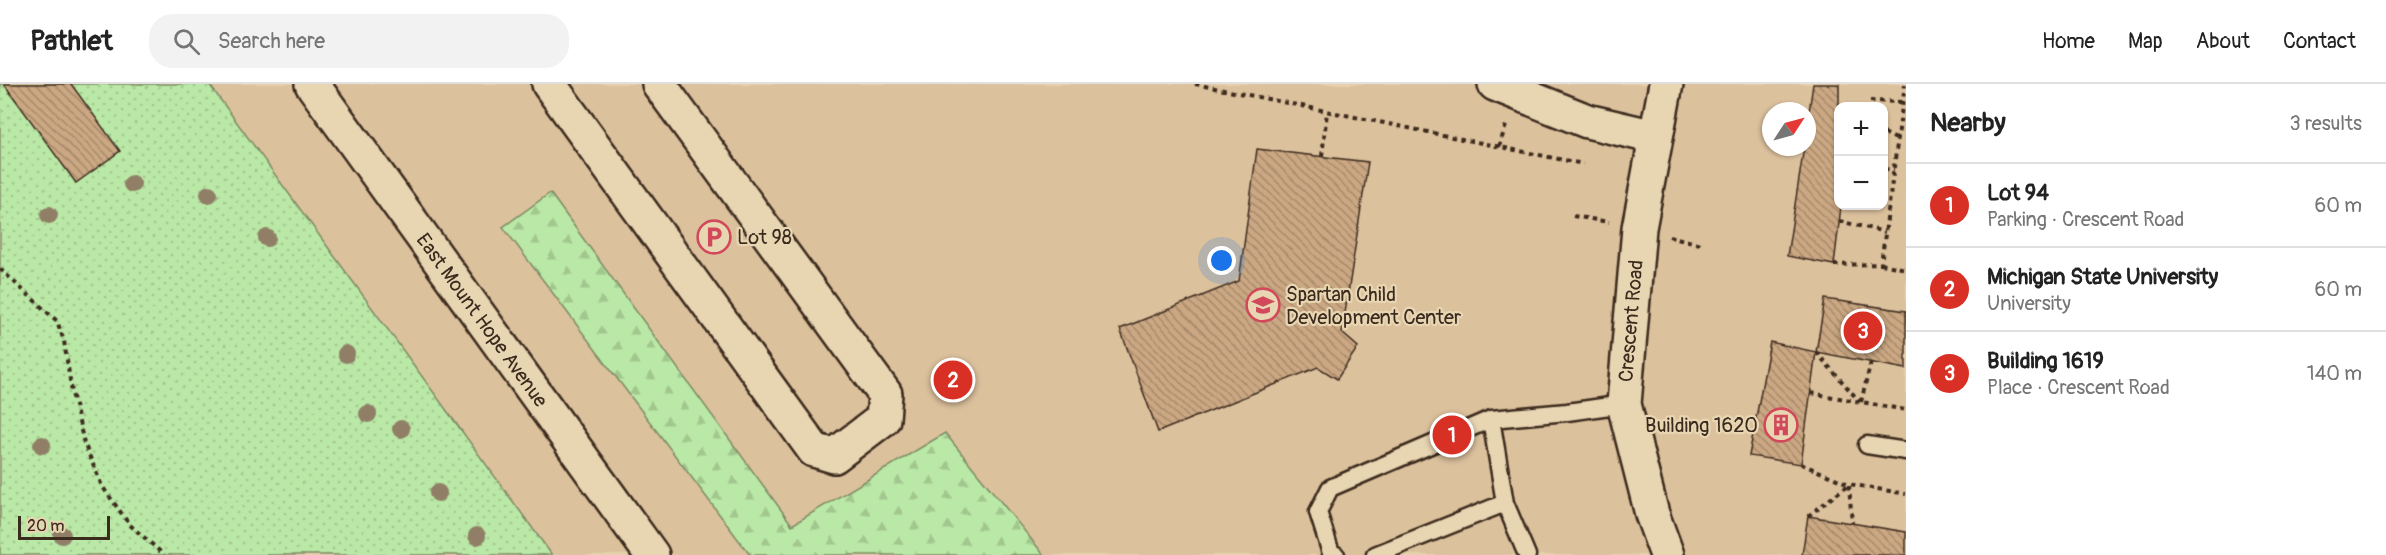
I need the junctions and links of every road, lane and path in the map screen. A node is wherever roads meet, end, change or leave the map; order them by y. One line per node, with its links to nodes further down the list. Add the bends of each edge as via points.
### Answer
1 (312, 84): 40 (street, East Mount Hope Avenue)
2 (549, 84): 3 (street, via 814,450 834,456 883,419 885,394)
3 (659, 84)
4 (1195, 84): 10 (path)
5 (1495, 84): 12 (street, via 1587,121)
6 (1666, 84): 12 (street, Crescent Road)
7 (1905, 84): 9 (path)
8 (1870, 101): 9 (path)
9 (1903, 102): 13 (path)
10 (1327, 112): 14 (path); 15 (path)
11 (1888, 135): 13 (path)
12 (1655, 137): 28 (street, Crescent Road, via 1639,228)
13 (1898, 140): 17 (path)
14 (1322, 156)
15 (1583, 164)
16 (1888, 169): 17 (path)
17 (1894, 170): 19 (path)
18 (1839, 221): 19 (path)
19 (1885, 232): 20 (path)
20 (1881, 264): 21 (path); 23 (path)
21 (1834, 265)
22 (0, 269): 39 (path, via 57,321 84,443 102,486 129,524)
23 (1906, 269)
24 (1816, 352): 27 (path)
25 (1871, 362): 27 (path)
26 (1811, 393): 27 (path)
27 (1861, 403): 29 (path)
28 (1624, 404): 30 (lane); 44 (street, Crescent Road, via 1652,514)
29 (1906, 410)
30 (1491, 419): 36 (lane); 41 (lane, via 1330,488 1318,512 1331,552)
31 (1867, 445): 32 (lane)
32 (1906, 451)
33 (1802, 464): 34 (path)
34 (1849, 484): 35 (path); 37 (path); 38 (path)
35 (1906, 494)
36 (1505, 503): 42 (lane); 43 (lane)
37 (1808, 516)
38 (1852, 523)
39 (164, 555)
40 (652, 555)
41 (1336, 555)
42 (1375, 555)
43 (1527, 555)
44 (1667, 555)

